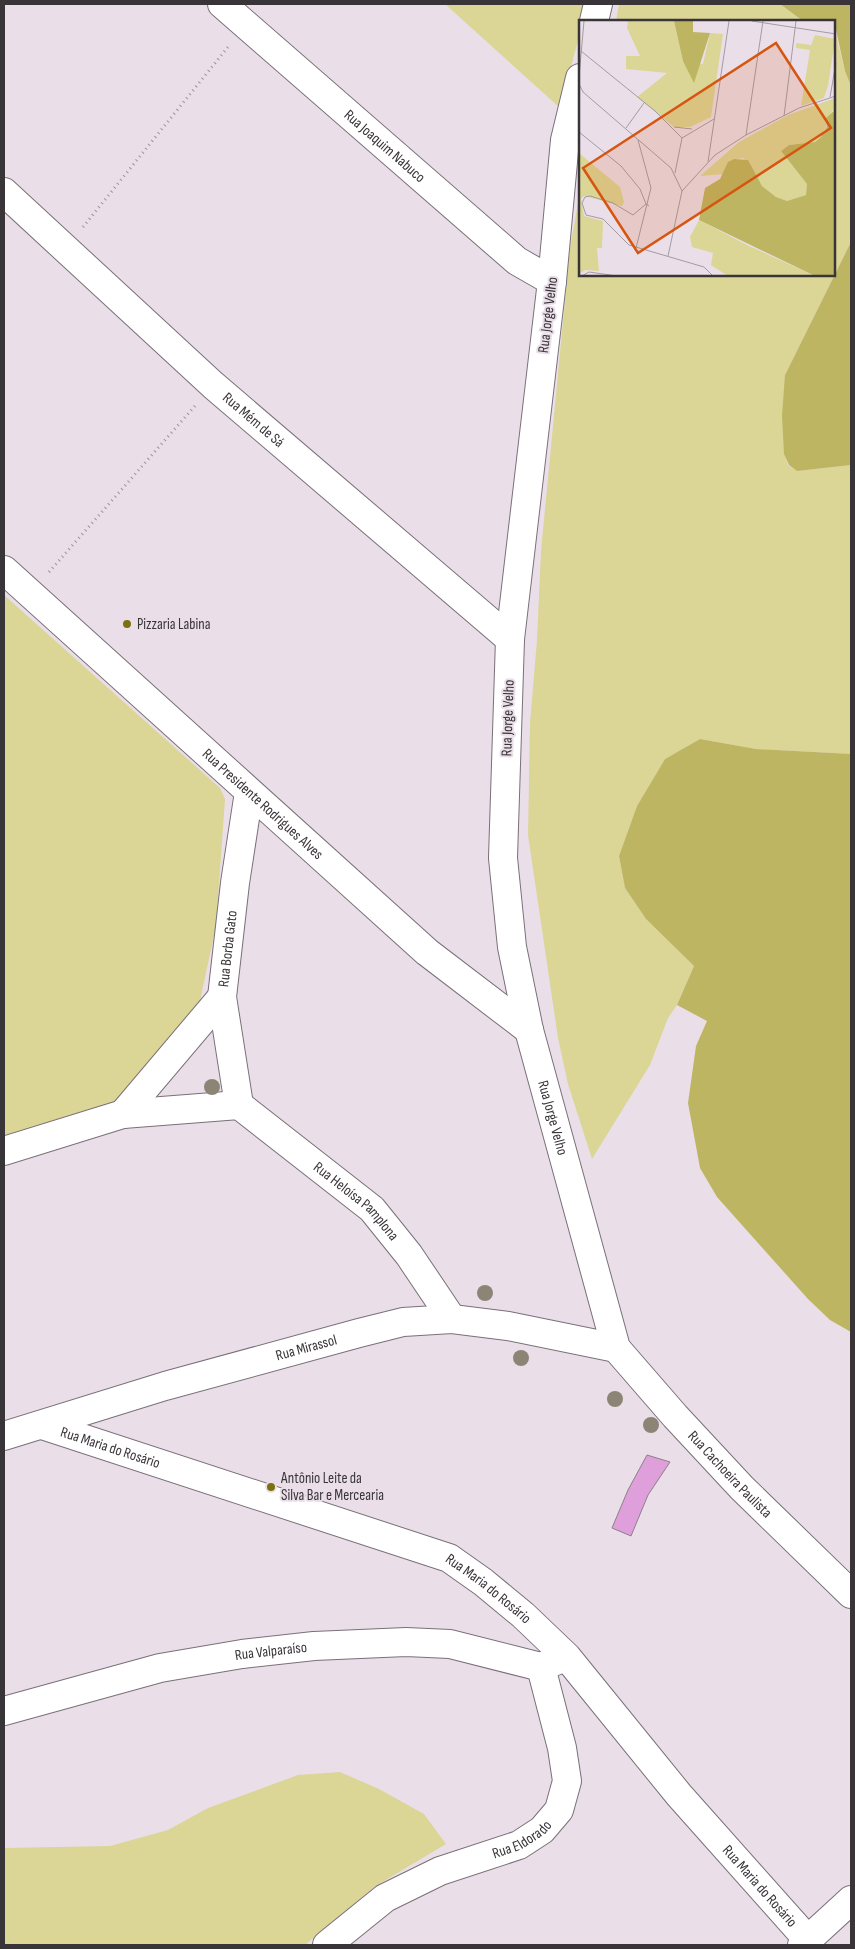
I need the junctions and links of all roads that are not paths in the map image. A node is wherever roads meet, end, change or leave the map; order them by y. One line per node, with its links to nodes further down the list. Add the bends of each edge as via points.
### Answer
1 (222, 4): 6 (street, Rua Joaquim Nabuco, via 517,262)
2 (598, 4): 3 (street)
3 (594, 20)
4 (579, 82): 6 (street, Rua Jorge Velho, via 565,140)
5 (4, 192): 8 (street, Rua Mém de Sá, via 213,385)
6 (552, 281): 8 (street, Rua Jorge Velho)
7 (4, 570): 9 (street, Rua Presidente Rodrigues Alves)
8 (510, 640): 11 (street, Rua Jorge Velho, via 504,858 512,947)
9 (249, 792): 10 (street, Rua Borba Gato); 11 (street, Rua Presidente Rodrigues Alves, via 427,952)
10 (222, 997): 12 (street, Rua Borba Gato); 13 (street)
11 (529, 1030): 16 (street, Rua Jorge Velho)
12 (239, 1105): 13 (street); 15 (street, Rua Heloísa Pamplona, via 372,1210 409,1255)
13 (123, 1114): 14 (street)
14 (4, 1151)
15 (452, 1319): 16 (street, Rua Mirassol, via 527,1329); 17 (street, Rua Mirassol, via 403,1322 358,1332 165,1386)
16 (616, 1348): 19 (street, Rua Cachoeira Paulista, via 742,1488)
17 (42, 1426): 18 (street, Rua Mirassol); 20 (street, Rua Maria do Rosário, via 449,1558 483,1582)
18 (4, 1436)
19 (851, 1594)
20 (566, 1657): 21 (street); 24 (street, Rua Maria do Rosário)
21 (540, 1667): 22 (street, Rua Valparaíso, via 450,1644 406,1642 314,1646 160,1668); 25 (street, Rua Eldorado, via 562,1748 567,1781 559,1810 542,1830 519,1845 440,1871 385,1898)
22 (4, 1711)
23 (851, 1900): 24 (street)
24 (805, 1943)
25 (327, 1945)

